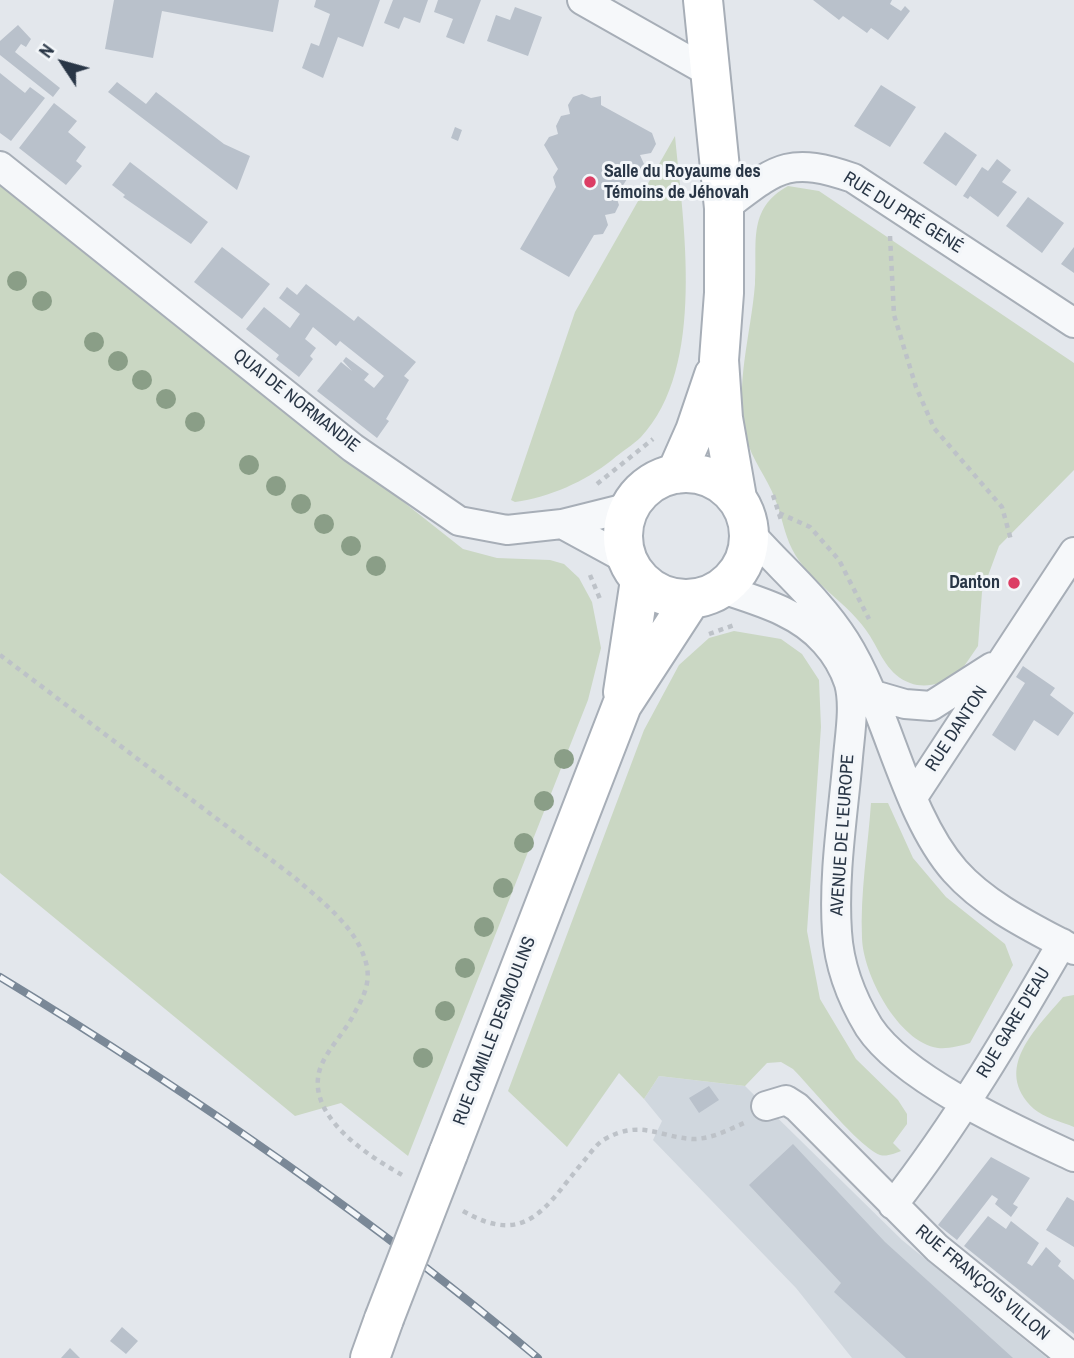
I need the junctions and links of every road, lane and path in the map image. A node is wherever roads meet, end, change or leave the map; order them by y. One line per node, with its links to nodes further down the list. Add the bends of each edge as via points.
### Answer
1 (582, 0): 3 (street)
2 (703, 0): 3 (street)
3 (709, 72): 6 (street)
4 (0, 166): 12 (street, QUAI DE NORMANDIE, via 354,448 459,521 507,530)
5 (891, 203): 6 (street, RUE DU PRÉ GENÉ, via 853,178 825,168 789,166); 7 (street, RUE DU PRÉ GENÉ); 13 (path, via 894,315 916,387 934,428 1002,507)
6 (724, 208): 8 (street)
7 (1074, 323)
8 (719, 360): 9 (street); 11 (street, via 723,418)
9 (677, 474): 10 (street, via 649,485); 11 (street, via 710,478)
10 (630, 507): 12 (street, QUAI DE NORMANDIE); 15 (street, via 623,542)
11 (743, 516): 16 (street, via 747,555 737,574); 19 (street, via 837,631)
12 (562, 524): 15 (street)
13 (1012, 540)
14 (1074, 552): 18 (street, RUE DANTON)
15 (634, 570): 16 (street, via 655,591 672,598); 20 (street, RUE CAMILLE DESMOULINS)
16 (707, 594): 20 (street, RUE CAMILLE DESMOULINS); 23 (street, AVENUE DE L'EUROPE, via 771,606 799,620 836,656 849,684 851,719 837,934 849,991 870,1029 894,1054)
17 (0, 655): 26 (path, via 294,877 352,933 368,969 366,991 321,1066 318,1084 323,1105 340,1129 366,1154)
18 (1000, 662): 19 (street, RUE DANTON, via 931,706); 21 (street, RUE DANTON)
19 (874, 695): 21 (street)
20 (622, 705): 29 (street, RUE CAMILLE DESMOULINS, bridge)
21 (913, 797): 22 (street, via 955,871 988,901)
22 (1068, 946): 23 (street, RUE GARE D'EAU)
23 (966, 1103): 25 (street, AVENUE DE L'EUROPE); 27 (street)
24 (766, 1106): 27 (street, RUE FRANÇOIS VILLON, via 786,1100 797,1107); 28 (path, via 746,1122 694,1139 640,1128 617,1132 600,1142 537,1217 519,1225 494,1223)
25 (1074, 1157)
26 (410, 1180)
27 (893, 1205): 30 (street, RUE FRANÇOIS VILLON, via 937,1248)
28 (458, 1208)
29 (370, 1358)
30 (1073, 1358)

